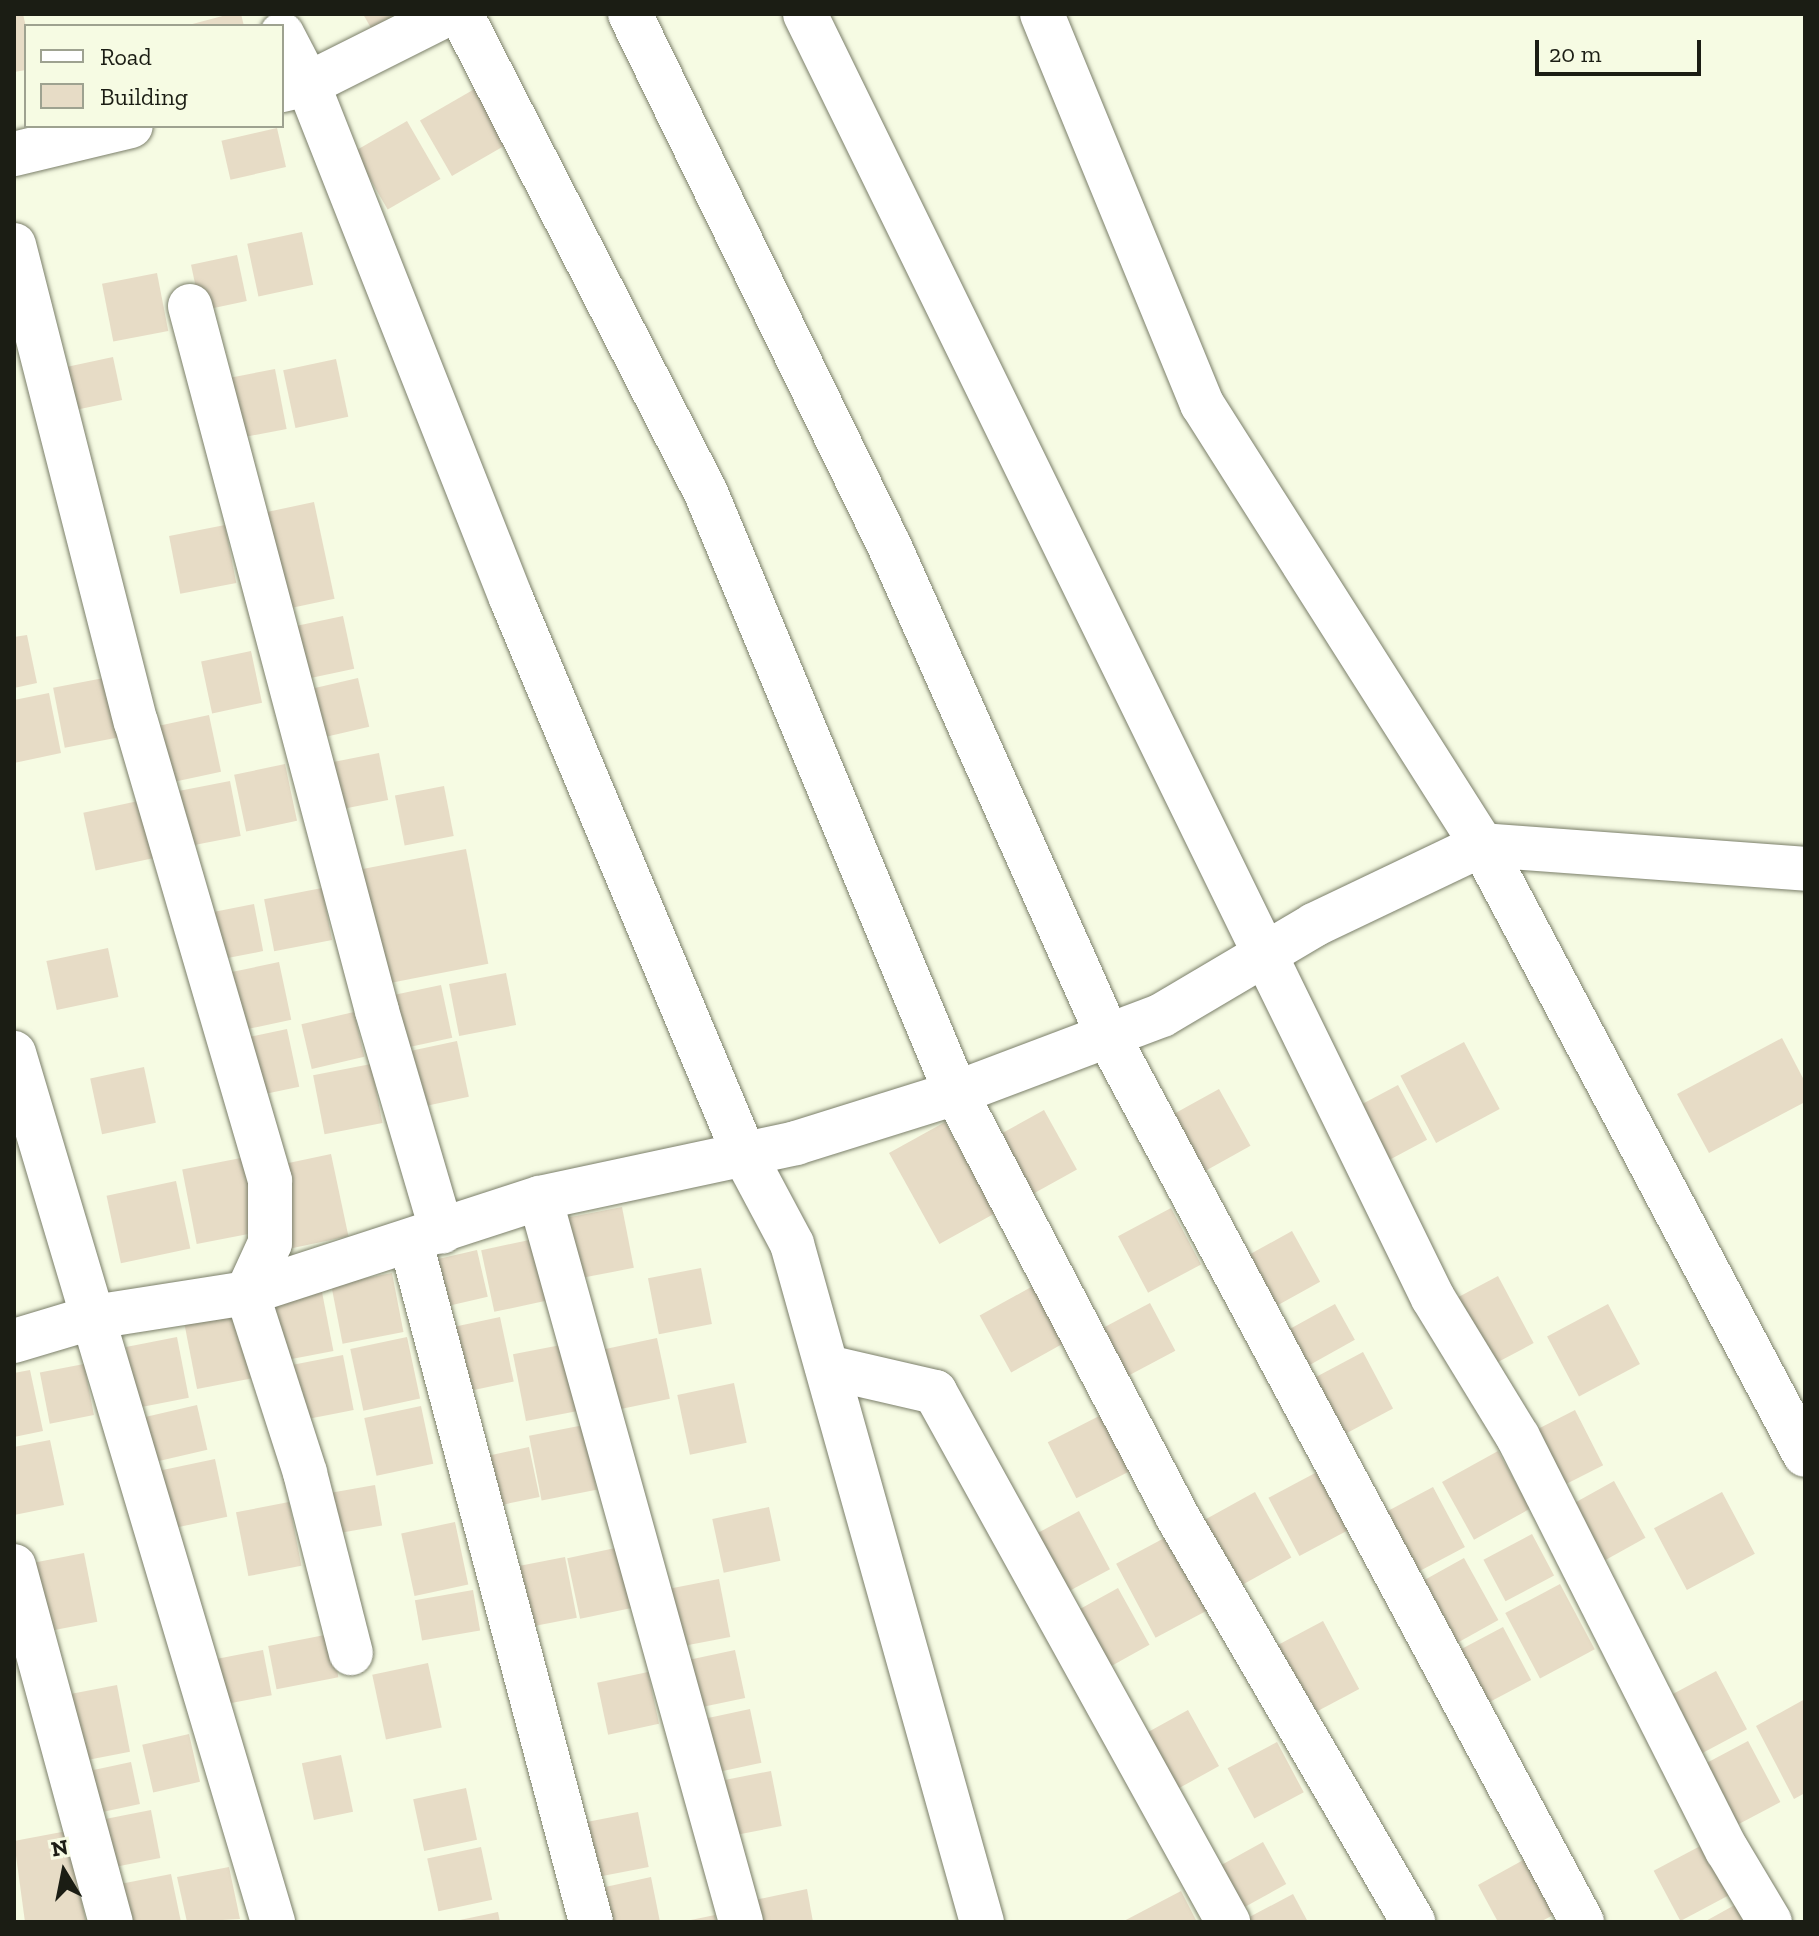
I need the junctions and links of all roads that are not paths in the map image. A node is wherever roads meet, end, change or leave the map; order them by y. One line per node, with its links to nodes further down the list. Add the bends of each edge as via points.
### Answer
1 (448, 14): 7 (street)
2 (461, 14): 17 (street, via 706,493)
3 (630, 14): 15 (street, via 889,545)
4 (805, 14): 14 (street)
5 (1042, 14): 12 (street, via 1202,404)
6 (284, 42): 7 (street)
7 (295, 87): 18 (street)
8 (123, 128): 9 (street)
9 (14, 154)
10 (14, 245): 21 (street, via 136,722 270,1181 270,1243)
11 (190, 306): 20 (street, via 373,996)
12 (1482, 845): 13 (street); 14 (street); 25 (street)
13 (1805, 869)
14 (1264, 954): 15 (street, via 1162,1015); 36 (street, via 1433,1298 1518,1437 1727,1850)
15 (1108, 1036): 17 (street); 35 (street)
16 (14, 1053): 22 (street)
17 (956, 1093): 18 (street); 34 (street, via 1177,1516)
18 (744, 1154): 19 (street); 24 (street, via 792,1244)
19 (540, 1198): 20 (street); 31 (street)
20 (427, 1237): 21 (street); 30 (street)
21 (247, 1293): 22 (street); 27 (street, via 305,1473)
22 (94, 1317): 23 (street); 29 (street)
23 (14, 1341)
24 (827, 1367): 32 (street); 33 (street, via 935,1392)
25 (1805, 1455)
26 (14, 1566): 28 (street)
27 (351, 1653)
28 (111, 1922)
29 (273, 1922)
30 (591, 1922)
31 (741, 1922)
32 (982, 1922)
33 (1228, 1922)
34 (1413, 1922)
35 (1582, 1922)
36 (1770, 1922)

